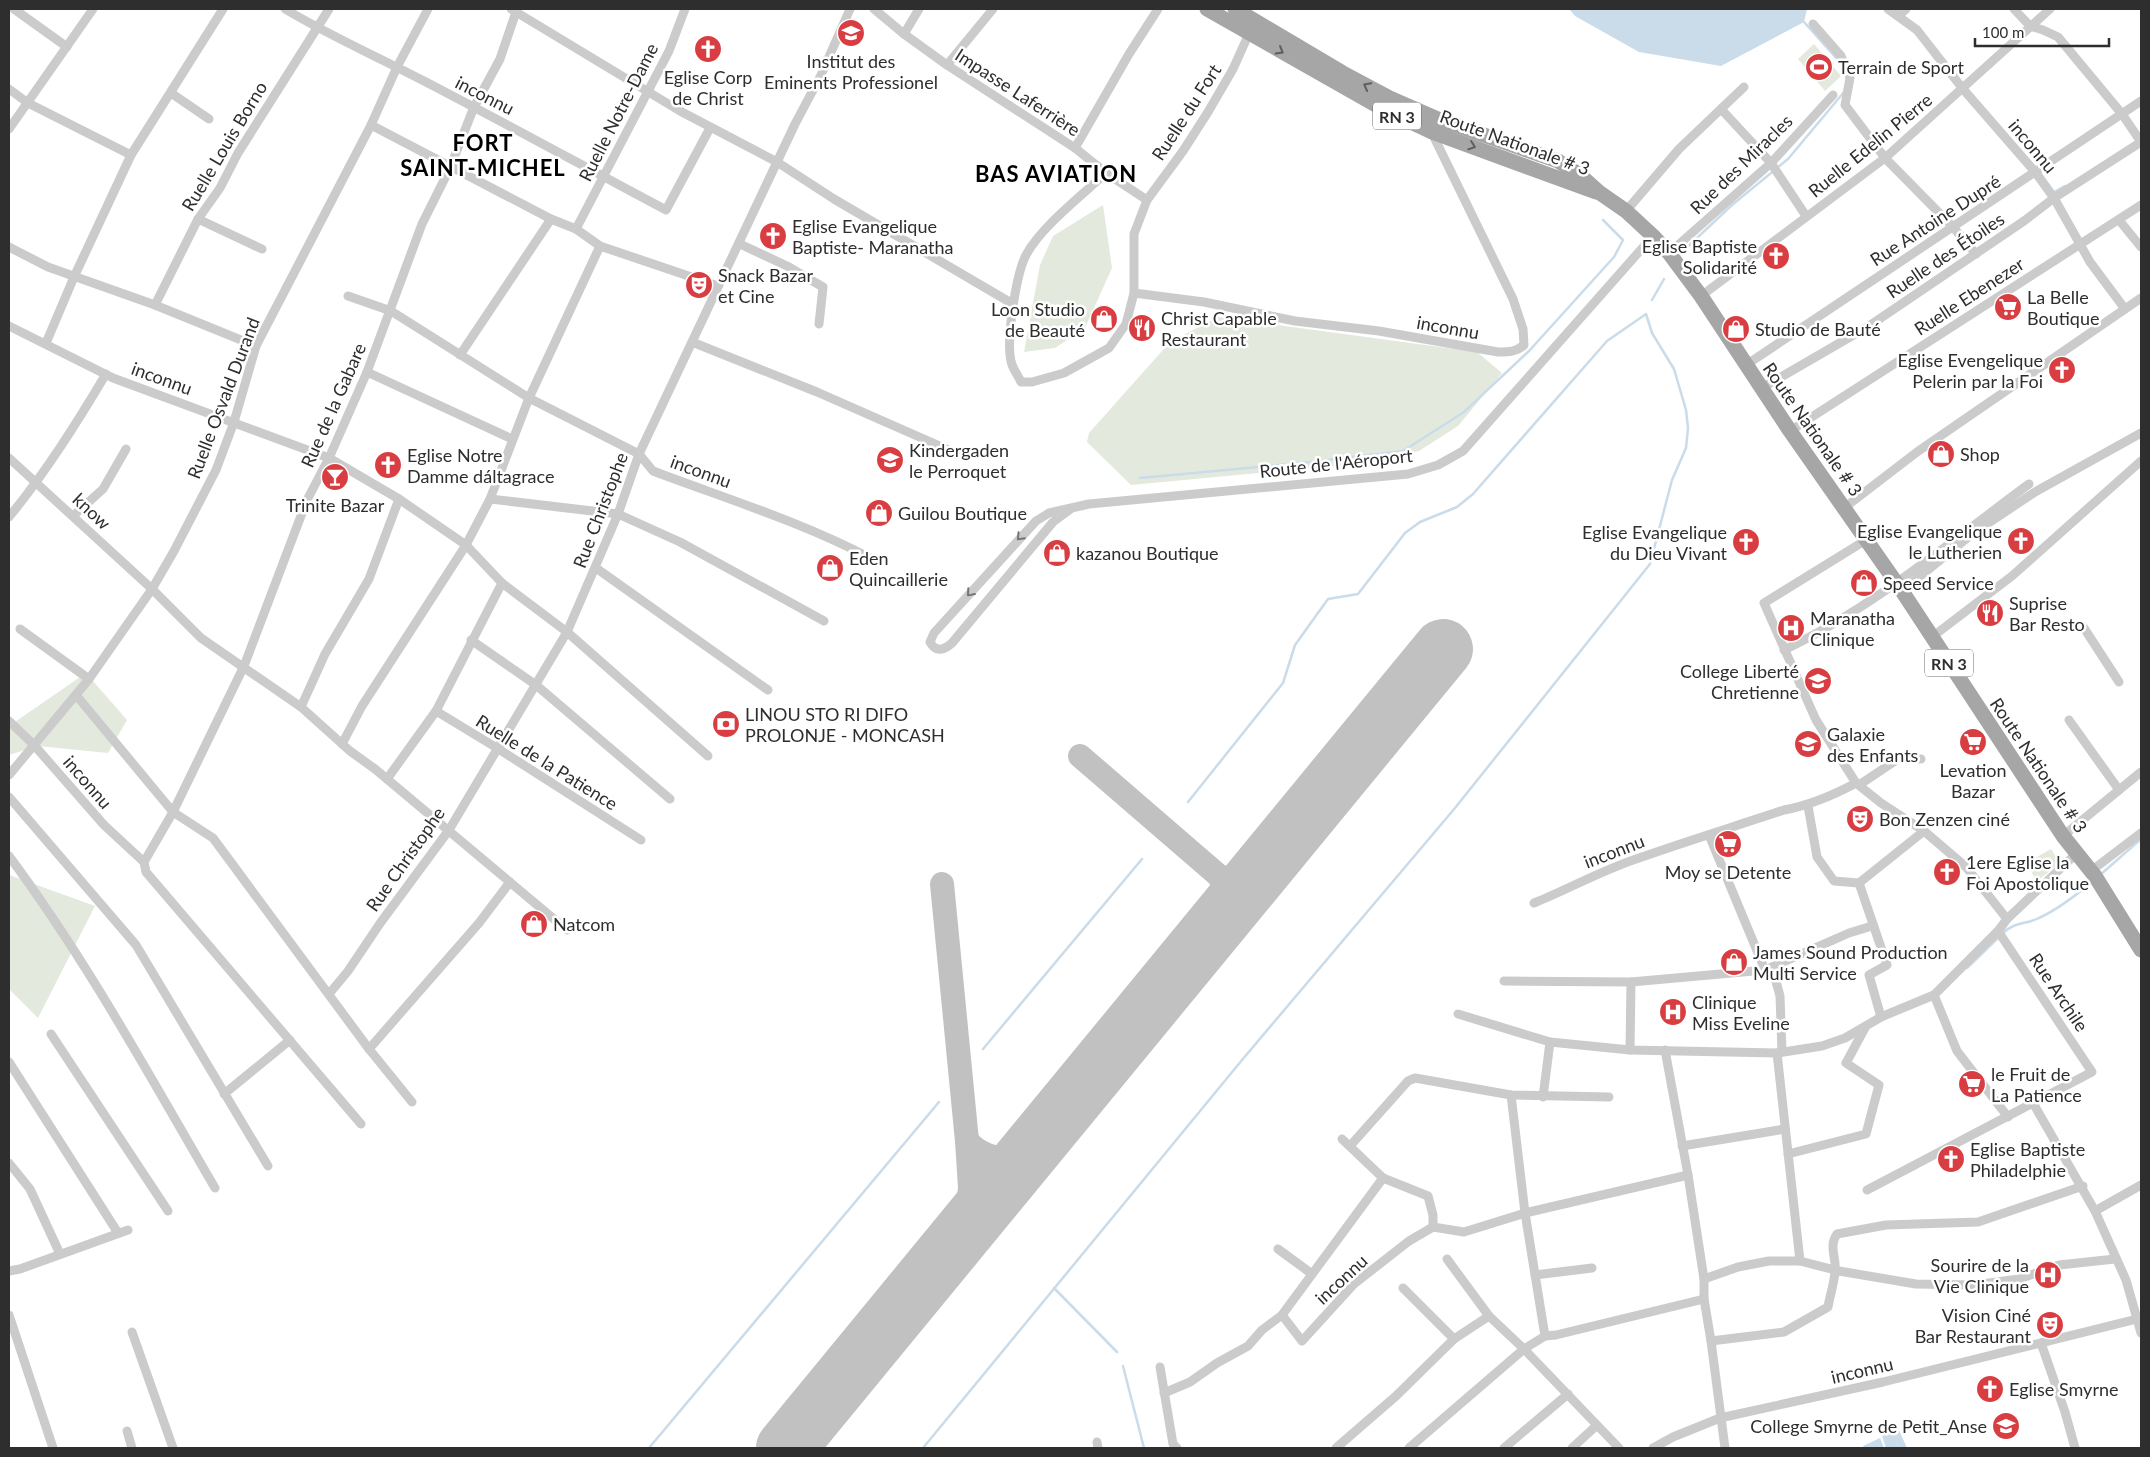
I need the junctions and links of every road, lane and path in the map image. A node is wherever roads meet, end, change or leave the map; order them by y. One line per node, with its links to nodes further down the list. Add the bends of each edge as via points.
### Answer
1 (14, 9): 26 (street)
2 (93, 9): 26 (street)
3 (222, 9): 33 (street)
4 (286, 9): 24 (street, inconnu)
5 (329, 9): 24 (street, Ruelle Louis Borno)
6 (428, 9): 28 (street, Ruelle Osvald Durand)
7 (685, 9): 32 (street, Ruelle Notre-Dame, via 675,38)
8 (850, 9): 49 (street, Rue Christophe)
9 (874, 9): 25 (street, Impasse Laferrière)
10 (919, 9): 25 (street)
11 (993, 9): 27 (street)
12 (1158, 9): 46 (street)
13 (1207, 9): 23 (main road, Route Nationale # 3 / RN 3)
14 (1235, 9): 23 (main road, Route Nationale # 3 / RN 3)
15 (1888, 9): 20 (street, inconnu)
16 (1906, 9): 20 (street)
17 (2014, 9): 22 (street)
18 (2050, 9): 22 (street, Ruelle Edelin Pierre)
19 (514, 10): 32 (street); 37 (street, Rue de la Gabare, via 500,59)
20 (1898, 16): 31 (street, inconnu, via 1917,30)
21 (1813, 24): 48 (street, via 1841,56 1850,78 1845,105)
22 (2030, 26): 31 (street, Ruelle Edelin Pierre); 39 (street, via 2058,37)
23 (1252, 27): 44 (main road, Route Nationale # 3 / RN 3, one-way to 44, via 1383,109); 55 (main road, Route Nationale # 3 / RN 3, one-way to 23, via 1558,161 1438,119 1390,98); 57 (street, Ruelle du Fort, via 1234,69 1183,151)
24 (316, 28): 28 (street, inconnu); 61 (street, Ruelle Louis Borno)
25 (904, 34): 27 (street, Impasse Laferrière)
26 (67, 47): 36 (street)
27 (947, 65): 46 (street, Impasse Laferrière)
28 (397, 67): 37 (street, inconnu); 41 (street, Ruelle Osvald Durand)
29 (1744, 87): 38 (street)
30 (9, 89): 36 (street)
31 (1963, 89): 48 (street, Ruelle Edelin Pierre); 53 (street, inconnu)
32 (648, 92): 42 (street); 54 (street, Ruelle Notre-Dame)
33 (171, 93): 40 (street); 47 (street)
34 (1833, 96): 50 (street, Rue des Miracles)
35 (2141, 102): 39 (street, Rue Antoine Dupré)
36 (28, 103): 43 (street); 47 (street)
37 (474, 107): 51 (street, Rue de la Gabare); 54 (street, inconnu)
38 (1720, 109): 50 (street); 59 (street, via 1679,149)
39 (2122, 114): 45 (street); 53 (street, Rue Antoine Dupré)
40 (210, 119)
41 (371, 125): 51 (street); 89 (street, Ruelle Osvald Durand)
42 (710, 128): 49 (street); 54 (street, inconnu, via 666,210)
43 (9, 129)
44 (1432, 132): 55 (main road, Route Nationale # 3 / RN 3, one-way to 55); 77 (street, inconnu, via 1513,299 1523,329 1524,345 1519,349 1498,352)
45 (2141, 141): 56 (street, Ruelle des Étoiles)
46 (1075, 148): 52 (street, Impasse Laferrière)
47 (131, 155): 75 (street)
48 (1885, 158): 60 (street, Ruelle Edelin Pierre); 64 (street)
49 (777, 162): 67 (street, Rue Christophe); 81 (street)
50 (1771, 163): 60 (street); 73 (street, Rue des Miracles)
51 (450, 168): 62 (street); 84 (street, Rue de la Gabare, via 422,224)
52 (1106, 173): 57 (street, Impasse Laferrière); 81 (street, Ruelle du Fort, via 1051,224 1026,256)
53 (2036, 173): 56 (street, inconnu); 64 (street, Rue Antoine Dupré)
54 (604, 177): 65 (street, Ruelle Notre-Dame)
55 (1600, 193): 59 (main road, Route Nationale # 3 / RN 3)
56 (2054, 198): 68 (street, inconnu); 74 (street, Ruelle des Étoiles)
57 (1147, 200): 77 (street, Ruelle du Fort, via 1134,234)
58 (2141, 205): 63 (street, Ruelle Ebenezer)
59 (1626, 211): 66 (main road, Route Nationale # 3 / RN 3)
60 (1806, 216): 79 (street, Ruelle Edelin Pierre)
61 (198, 219): 72 (street); 82 (street, Ruelle Louis Borno)
62 (551, 219): 65 (street); 90 (street)
63 (2119, 220): 68 (street, Ruelle Ebenezer); 71 (street)
64 (1953, 227): 74 (street); 91 (street, Rue Antoine Dupré)
65 (576, 229): 69 (street)
66 (1653, 236): 73 (main road, Route Nationale # 3 / RN 3); 110 (street, Route de l'Aéroport, via 1463,451 1438,464 1408,474)
67 (740, 244): 76 (street, Rue Christophe); 85 (street, via 788,266 823,287)
68 (2080, 244): 83 (street, inconnu); 97 (street, Ruelle Ebenezer)
69 (600, 246): 76 (street); 95 (street)
70 (9, 247): 75 (street)
71 (2141, 247)
72 (262, 249)
73 (1669, 253): 79 (main road, Route Nationale # 3 / RN 3)
74 (1976, 254): 94 (street, Ruelle des Étoiles, via 1869,326)
75 (74, 277): 82 (street); 88 (street)
76 (718, 286): 87 (street, Rue Christophe)
77 (1134, 293): 81 (street, Ruelle du Fort, via 1126,324 1109,348 1064,373 1032,382 1021,382 1011,362)
78 (348, 296): 84 (street, inconnu)
79 (1701, 296): 91 (main road, Route Nationale # 3 / RN 3)
80 (2141, 298): 83 (street)
81 (1013, 304)
82 (155, 305): 89 (street)
83 (2125, 309): 111 (street, via 1917,452)
84 (391, 311): 90 (street, inconnu); 92 (street, Rue de la Gabare)
85 (819, 324)
86 (9, 326): 88 (street, inconnu)
87 (692, 342): 101 (street, Rue Christophe); 102 (street)
88 (46, 343): 93 (street, inconnu)
89 (256, 346): 96 (street, Ruelle Osvald Durand)
90 (460, 355): 95 (street, inconnu)
91 (1746, 365): 94 (main road, Route Nationale # 3 / RN 3)
92 (367, 372): 99 (street); 104 (street, Rue de la Gabare)
93 (106, 374): 96 (street, inconnu); 106 (street, inconnu)
94 (1762, 388): 97 (main road, Route Nationale # 3 / RN 3)
95 (529, 398): 99 (street); 101 (street, inconnu)
96 (234, 422): 104 (street, inconnu); 121 (street, Ruelle Osvald Durand, via 216,470)
97 (1790, 431): 111 (main road, Route Nationale # 3 / RN 3)
98 (2141, 433): 120 (street, via 2027,497)
99 (512, 439): 109 (street)
100 (126, 449): 113 (street, via 103,489)
101 (639, 454): 112 (street, Rue Christophe); 117 (street, inconnu, via 653,471 802,525)
102 (958, 454)
103 (9, 458): 106 (street, know)
104 (329, 458): 108 (street, inconnu); 129 (street, Rue de la Gabare, via 307,500)
105 (2141, 461): 126 (street, via 2012,576)
106 (37, 482): 113 (street, know); 114 (street, inconnu)
107 (2029, 484): 120 (street)
108 (399, 499): 116 (street, inconnu); 135 (street, via 369,579 325,654)
109 (490, 499): 112 (street); 116 (street)
110 (1072, 508): 110 (street, Route de l'Aéroport, one-way to 110, via 1049,513 1036,521 934,633 930,642 933,647 943,650 952,643 1053,522)
111 (1844, 508): 115 (main road, Route Nationale # 3 / RN 3)
112 (618, 514): 118 (street, Rue Christophe); 122 (street, via 680,542)
113 (72, 516): 121 (street, know)
114 (9, 517)
115 (1866, 540): 120 (main road, Route Nationale # 3 / RN 3); 128 (street, via 1764,603)
116 (466, 544): 119 (street, inconnu); 139 (street, via 362,706)
117 (872, 559)
118 (596, 568): 125 (street, Rue Christophe); 133 (street)
119 (502, 583): 125 (street, inconnu); 127 (street)
120 (1899, 586): 126 (main road, Route Nationale # 3 / RN 3); 128 (street)
121 (152, 589): 129 (street, via 201,638); 130 (street, Ruelle Osvald Durand)
122 (824, 621)
123 (2084, 628): 131 (street)
124 (20, 629): 130 (street)
125 (567, 632): 132 (street, Rue Christophe); 142 (street, inconnu)
126 (1932, 637): 157 (main road, Route Nationale # 3 / RN 3)
127 (472, 640): 132 (street); 136 (street)
128 (1784, 650): 147 (street, via 1816,720)
129 (244, 666): 135 (street); 152 (street, Rue de la Gabare)
130 (88, 679): 134 (street, Ruelle Osvald Durand)
131 (2119, 682)
132 (536, 685): 141 (street, Rue Christophe); 150 (street)
133 (768, 690)
134 (76, 695): 140 (street, Ruelle Osvald Durand); 152 (street)
135 (301, 707): 139 (street)
136 (436, 711): 141 (street, Ruelle de la Patience); 146 (street)
137 (2069, 720): 148 (street)
138 (9, 721): 140 (street, inconnu)
139 (342, 744): 146 (street)
140 (34, 745): 145 (street, Ruelle Osvald Durand); 161 (street, inconnu, via 104,825)
141 (497, 748): 153 (street, Rue Christophe); 158 (street, Ruelle de la Patience)
142 (708, 756)
143 (1921, 759): 147 (street, via 1901,757)
144 (2141, 772): 148 (street)
145 (9, 774)
146 (387, 779): 153 (street)
147 (1858, 784): 151 (street, inconnu); 154 (street)
148 (2119, 790): 157 (street)
149 (9, 797): 187 (street, via 136,945)
150 (670, 799)
151 (1808, 806): 156 (street, inconnu, via 1784,810); 164 (street, via 1818,857 1834,881)
152 (173, 812): 161 (street, Rue de la Gabare); 174 (street, via 212,838)
153 (448, 830): 163 (street); 174 (street, Rue Christophe)
154 (1924, 831): 164 (street); 166 (street, via 1966,867)
155 (2141, 833): 162 (street)
156 (1709, 836): 165 (street, inconnu, via 1638,858); 171 (street)
157 (2063, 836): 159 (main road, Route Nationale # 3 / RN 3)
158 (641, 840)
159 (2077, 853): 162 (main road, Route Nationale # 3 / RN 3); 166 (street)
160 (9, 856): 206 (street, via 108,1003)
161 (144, 862): 180 (street, inconnu, via 146,872)
162 (2094, 876): 170 (main road, Route Nationale # 3 / RN 3)
163 (510, 882): 168 (street); 182 (street, via 479,923)
164 (1859, 883): 167 (street)
165 (1534, 903)
166 (2007, 919): 169 (street)
167 (1872, 926): 171 (street); 177 (street, via 1887,965 1869,976)
168 (567, 930)
169 (2000, 934): 175 (street); 192 (street, Rue Archile, via 2092,1072)
170 (2141, 950)
171 (1768, 968): 173 (street); 185 (street, via 1780,996)
172 (1504, 981): 173 (street)
173 (1630, 982): 183 (street)
174 (329, 994): 182 (street)
175 (1934, 995): 177 (street); 193 (street, via 1957,1051)
176 (1458, 1014): 181 (street)
177 (1881, 1017): 178 (street)
178 (1866, 1026): 185 (street, via 1846,1038 1822,1046); 199 (street, via 1846,1063 1879,1085 1866,1134)
179 (51, 1034): 208 (street)
180 (290, 1040): 187 (street); 194 (street, inconnu)
181 (1550, 1042): 183 (street); 189 (street)
182 (369, 1048): 191 (street)
183 (1630, 1050): 184 (street)
184 (1665, 1050): 185 (street); 198 (street)
185 (1780, 1052): 195 (street)
186 (9, 1062): 213 (street)
187 (224, 1094): 201 (street)
188 (1511, 1095): 189 (street); 197 (street, via 1416,1078 1408,1081); 210 (street)
189 (1543, 1097): 190 (street)
190 (1609, 1097)
191 (412, 1102)
192 (2033, 1103): 193 (street); 205 (street)
193 (2008, 1117): 207 (street)
194 (361, 1124)
195 (1785, 1129): 198 (street); 199 (street)
196 (1342, 1139): 197 (street)
197 (1350, 1146): 203 (street)
198 (1682, 1146): 202 (street)
199 (1788, 1154): 218 (street)
200 (9, 1163): 215 (street, via 30,1189)
201 (268, 1166)
202 (1688, 1175): 210 (street); 224 (street)
203 (1383, 1178): 211 (street, via 1428,1196 1434,1215); 222 (street, inconnu)
204 (2141, 1184): 209 (street)
205 (2083, 1186): 209 (street); 220 (street, via 1978,1222 1886,1226 1837,1234 1832,1247)
206 (215, 1188)
207 (1867, 1190)
208 (168, 1211)
209 (2095, 1211): 217 (street)
210 (1525, 1213): 211 (street, via 1464,1232); 223 (street)
211 (1433, 1227): 227 (street, inconnu, via 1409,1241 1354,1284 1302,1341)
212 (128, 1230): 213 (street)
213 (118, 1233): 215 (street)
214 (1278, 1249): 222 (street, inconnu)
215 (60, 1254): 221 (street)
216 (1447, 1259): 229 (street)
217 (2115, 1259): 220 (street, via 2059,1265 2019,1279 1974,1285 1916,1284); 230 (street, via 2126,1280)
218 (1800, 1261): 220 (street); 224 (street, via 1769,1261)
219 (1592, 1268): 223 (street)
220 (1836, 1270): 235 (street, via 1828,1307 1799,1324 1784,1332)
221 (9, 1271)
222 (1312, 1274): 227 (street, inconnu)
223 (1535, 1275): 233 (street)
224 (1704, 1279): 226 (street)
225 (1403, 1288): 234 (street)
226 (1704, 1299): 233 (street); 235 (street)
227 (1282, 1314): 239 (street, inconnu, via 1248,1346 1190,1382)
228 (9, 1315): 244 (street)
229 (1489, 1316): 234 (street); 237 (street)
230 (2137, 1319): 232 (street); 236 (street, inconnu)
231 (132, 1332): 246 (street)
232 (2141, 1333)
233 (1544, 1336): 237 (street)
234 (1454, 1340): 248 (street)
235 (1711, 1341): 241 (street)
236 (2041, 1343): 241 (street, inconnu); 255 (street)
237 (1524, 1349): 240 (street); 249 (street)
238 (1160, 1367): 239 (street)
239 (1164, 1393): 247 (street, via 1173,1444)
240 (1568, 1394): 242 (street); 250 (street)
241 (1720, 1418): 253 (street, inconnu); 254 (street)
242 (1596, 1426): 251 (street); 252 (street)
243 (127, 1431): 245 (street)
244 (53, 1448)
245 (132, 1448)
246 (173, 1448)
247 (1177, 1448)
248 (1336, 1448)
249 (1409, 1448)
250 (1504, 1448)
251 (1572, 1448)
252 (1618, 1448)
253 (1653, 1448)
254 (1725, 1448)
255 (2075, 1448)

